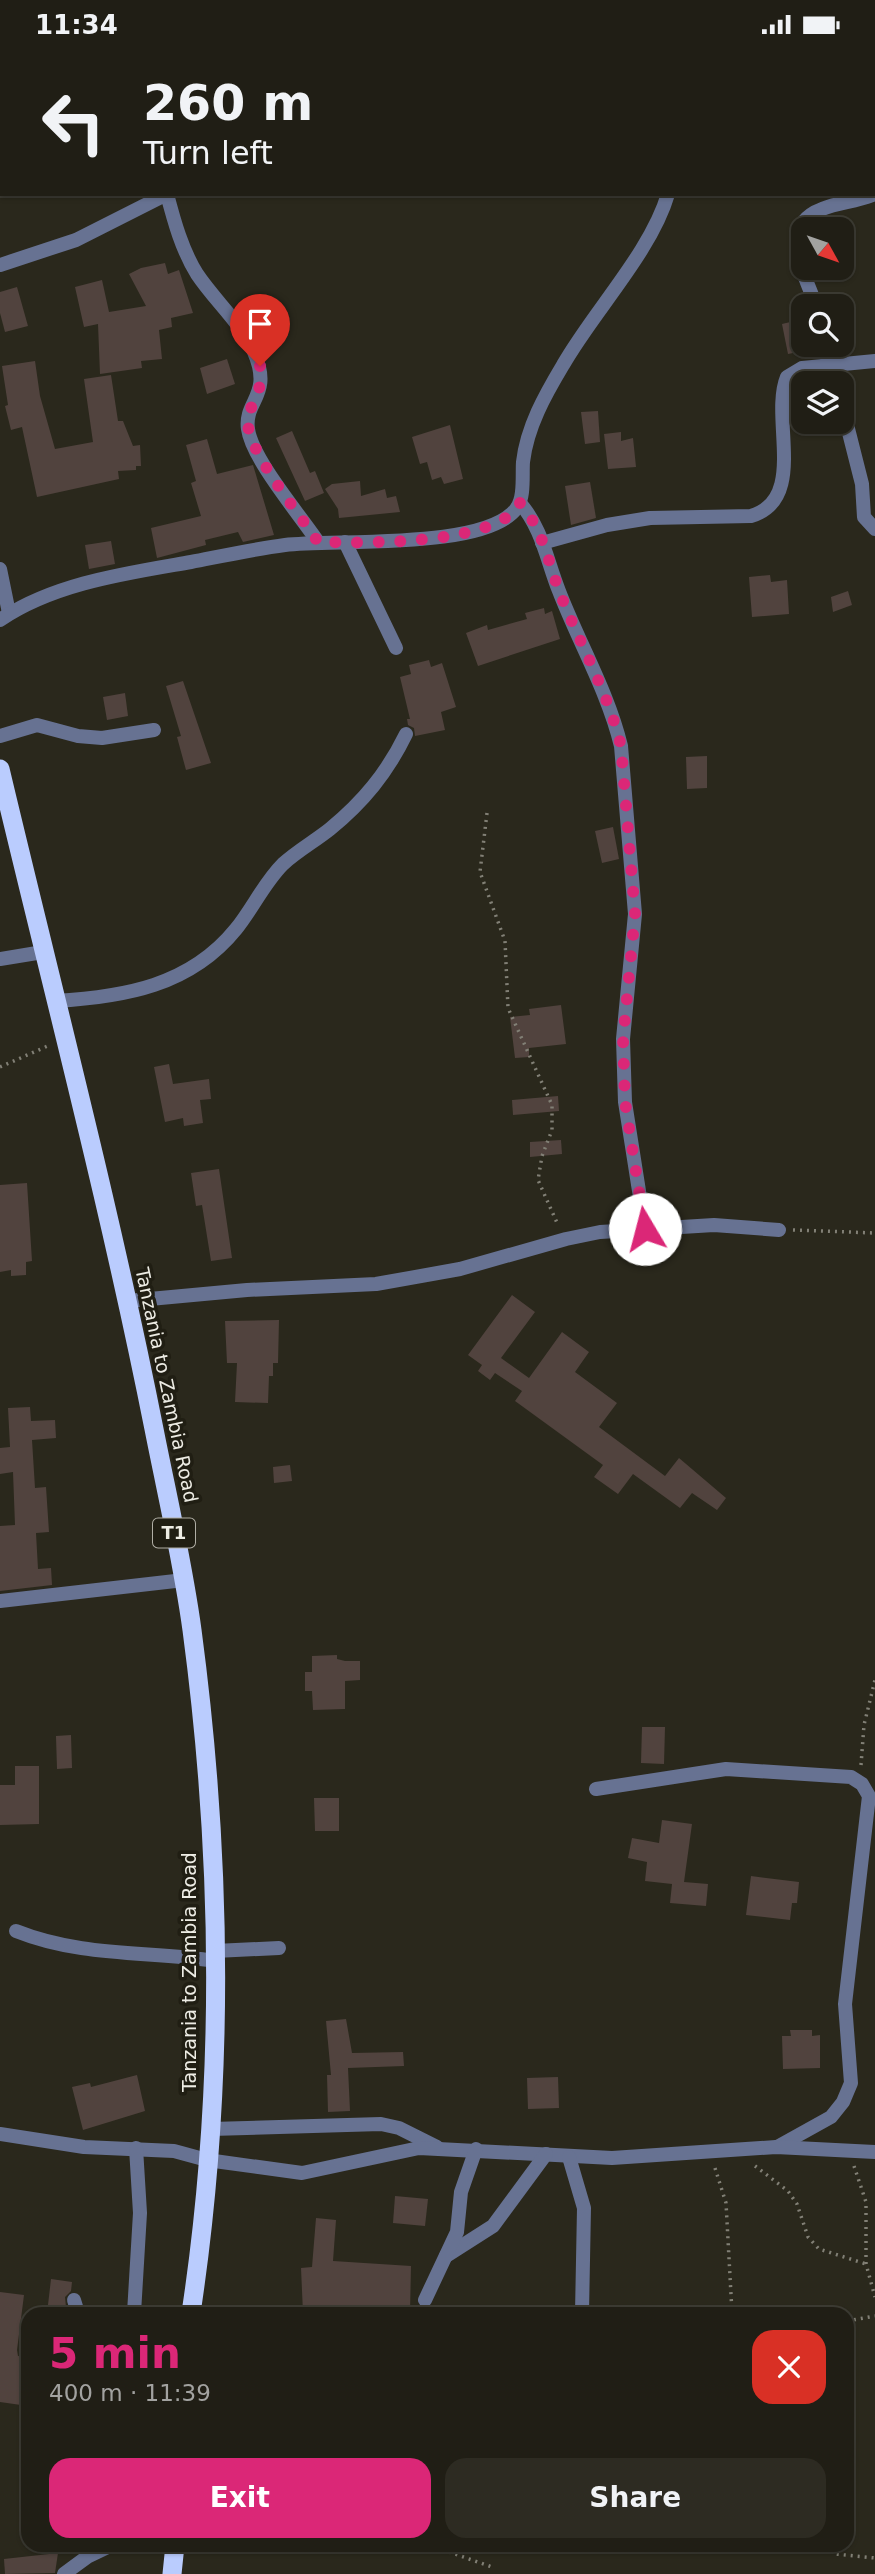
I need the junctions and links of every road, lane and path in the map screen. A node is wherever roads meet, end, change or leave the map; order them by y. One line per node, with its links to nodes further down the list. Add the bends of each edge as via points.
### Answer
1 (163, 196): 5 (street, via 76,240)
2 (168, 196): 14 (street, via 197,274 238,326 260,366 260,392 248,419 250,437 276,484)
3 (667, 196): 12 (street, via 656,224 564,363 536,415 524,452)
4 (870, 196): 6 (street, via 821,209 800,230 796,240 799,264)
5 (0, 265)
6 (811, 294)
7 (827, 357): 9 (street)
8 (875, 361): 9 (street)
9 (828, 365): 10 (street); 16 (street, via 794,371 786,380 779,494 761,513 650,518)
10 (830, 371)
11 (849, 434): 13 (street, via 862,484 864,517)
12 (520, 503): 15 (street, via 507,516 464,533 394,542); 16 (street)
13 (875, 529)
14 (318, 542): 15 (street); 18 (street, via 120,575 43,598)
15 (345, 542): 19 (street)
16 (542, 543): 31 (street, via 614,721 625,771 635,914 623,1039 625,1102)
17 (0, 569): 18 (street)
18 (5, 616)
19 (396, 648)
20 (154, 730): 22 (street, via 102,739 37,725)
21 (406, 734): 28 (street, via 378,783 330,829 284,864 239,926 211,955 150,989)
22 (0, 736)
23 (0, 768): 25 (highway, Tanzania to Zambia Road / T1)
24 (487, 813): 34 (path, via 480,872 505,941 506,1004 552,1105 552,1130 538,1180)
25 (6, 819): 26 (highway, Tanzania to Zambia Road / T1)
26 (43, 952): 27 (street); 28 (highway, Tanzania to Zambia Road / T1)
27 (0, 959)
28 (55, 1001): 29 (highway, Tanzania to Zambia Road / T1)
29 (64, 1037): 30 (path); 35 (highway, Tanzania to Zambia Road / T1)
30 (0, 1067)
31 (645, 1229): 32 (street, via 714,1225); 34 (street)
32 (779, 1230): 33 (path)
33 (875, 1233)
34 (566, 1239): 35 (street, via 460,1269 376,1284)
35 (128, 1301): 36 (highway, Tanzania to Zambia Road / T1)
36 (184, 1580): 37 (street); 44 (highway, Tanzania to Zambia Road / T1, via 205,1762)
37 (0, 1601)
38 (875, 1680): 39 (path, via 862,1738)
39 (862, 1784): 40 (street, via 851,1777 726,1769); 41 (street, via 869,1796)
40 (596, 1789)
41 (871, 1822): 47 (street, via 845,2004 850,2083 831,2117)
42 (16, 1931): 44 (street, via 79,1950 136,1957)
43 (279, 1948): 44 (street)
44 (215, 1956): 45 (highway, Tanzania to Zambia Road / T1)
45 (211, 2129): 49 (street, via 381,2124); 56 (highway, Tanzania to Zambia Road / T1)
46 (0, 2134): 48 (street, via 84,2147)
47 (776, 2147): 51 (street); 52 (street)
48 (136, 2148): 56 (street); 62 (street, via 140,2213)
49 (439, 2148): 50 (street); 56 (street, via 391,2152 302,2173)
50 (476, 2149): 54 (street); 58 (street, via 461,2192 457,2232)
51 (704, 2151): 55 (street); 65 (path, via 721,2182 726,2203)
52 (848, 2151): 53 (street); 59 (path, via 866,2202)
53 (875, 2153)
54 (546, 2154): 55 (street); 58 (street, via 493,2226)
55 (569, 2157): 64 (street, via 584,2208)
56 (207, 2160): 63 (highway, Tanzania to Zambia Road / T1)
57 (748, 2164): 59 (path, via 788,2191 808,2237 819,2249)
58 (446, 2256): 61 (street)
59 (866, 2264): 60 (path)
60 (875, 2297)
61 (425, 2300)
62 (134, 2307)
63 (192, 2307)
64 (582, 2307)
65 (732, 2307)
66 (875, 2316): 67 (path)
67 (854, 2320)
68 (97, 2552): 74 (street)
69 (174, 2552): 75 (highway)
70 (449, 2552): 73 (path)
71 (831, 2552): 72 (path)
72 (875, 2558)
73 (495, 2568)
74 (64, 2574)
75 (172, 2574)

